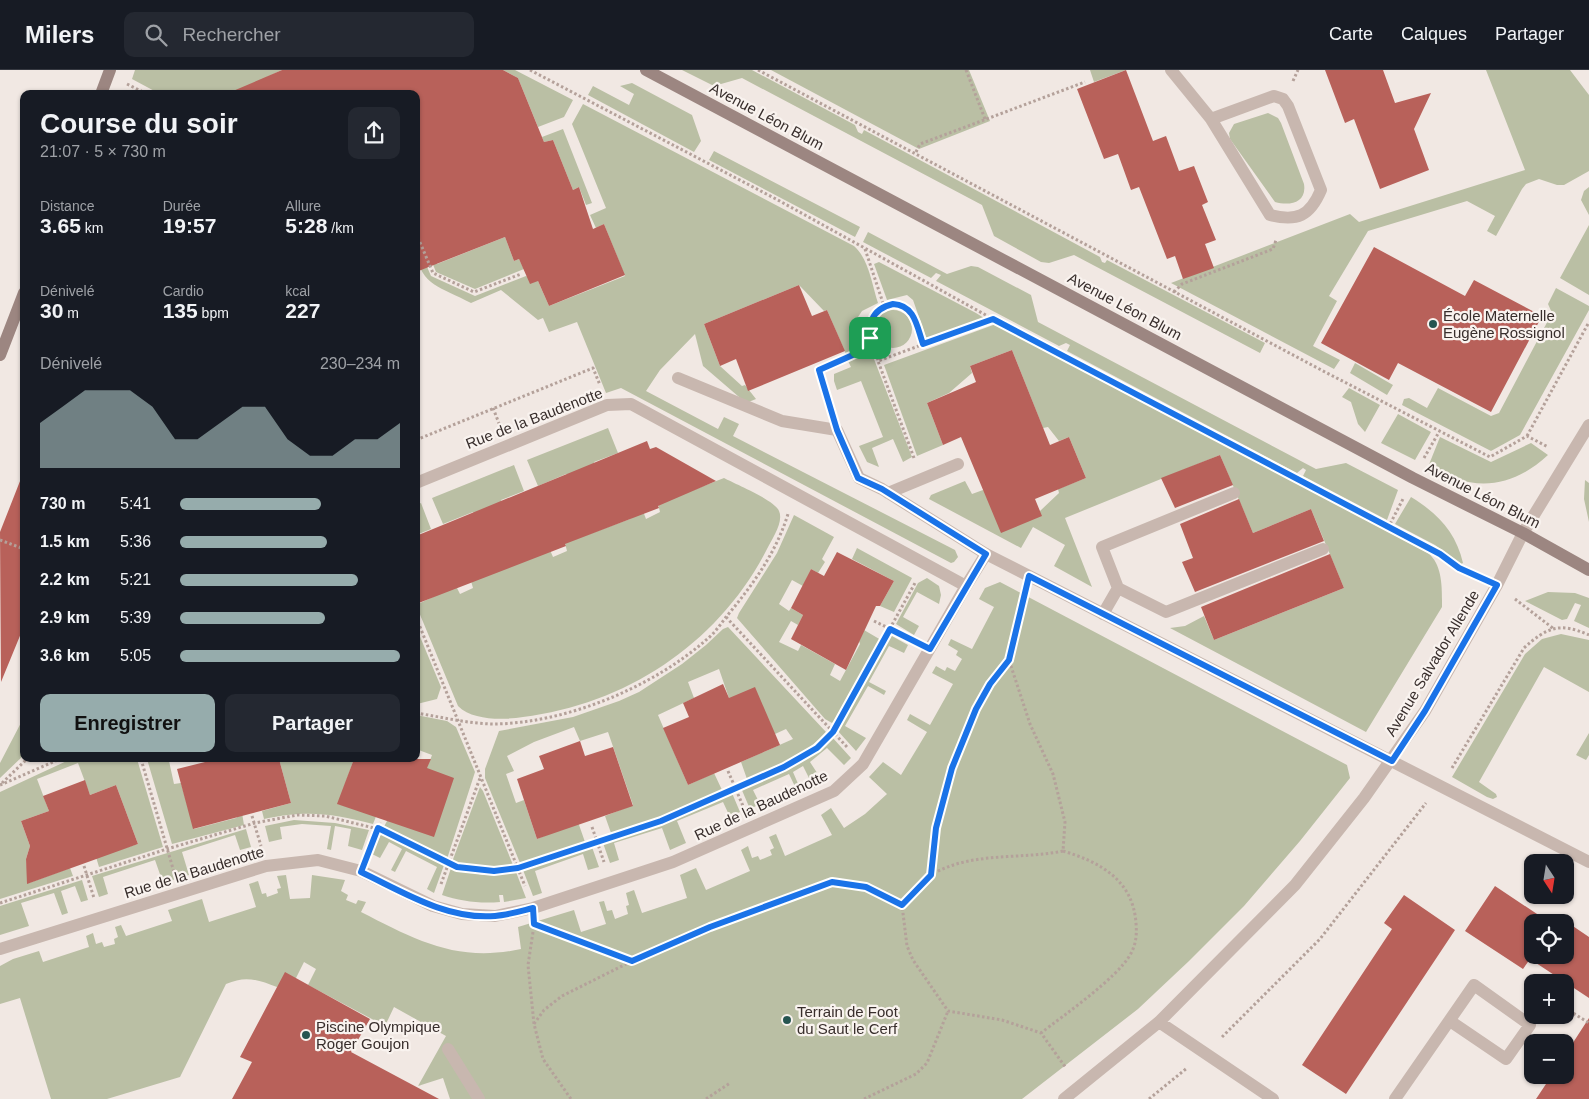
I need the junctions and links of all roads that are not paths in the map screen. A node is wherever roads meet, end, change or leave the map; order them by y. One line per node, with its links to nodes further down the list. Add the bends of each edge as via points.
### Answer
1 (110, 70): 4 (street)
2 (646, 70): 14 (street, Avenue Léon Blum, via 1414,478)
3 (1171, 70): 5 (street)
4 (102, 90)
5 (1211, 119): 5 (street, via 1274,96 1283,99 1321,190 1314,206 1303,215 1286,219 1270,215)
6 (20, 304): 7 (street)
7 (0, 356)
8 (678, 378): 12 (street, via 782,421 837,430 858,478)
9 (1589, 425): 14 (street, Avenue Salvador Allende)
10 (958, 464): 12 (street)
11 (420, 481): 18 (street, Rue de la Baudenotte, via 607,404 631,404)
12 (888, 493): 16 (street)
13 (1234, 494): 19 (street, via 1102,547)
14 (1524, 533): 17 (street, Avenue Léon Blum); 21 (street, Avenue Salvador Allende, via 1425,711)
15 (1323, 550): 19 (street, via 1166,612)
16 (986, 554): 18 (street); 20 (street)
17 (1589, 570)
18 (966, 586): 23 (street, Rue de la Baudenotte, via 863,764 834,791 673,862 533,908 495,916 462,914 433,906 361,872 318,860 266,866)
19 (1118, 588): 20 (street)
20 (1103, 614): 21 (street)
21 (1392, 761): 22 (street, Avenue Salvador Allende); 25 (street, Avenue Salvador Allende, via 1295,885)
22 (1589, 862)
23 (0, 949)
24 (1450, 1021): 24 (street, via 1474,985 1530,1025 1506,1060); 30 (street)
25 (1159, 1022): 28 (street, Avenue Salvador Allende); 29 (street)
26 (448, 1049): 27 (street)
27 (479, 1099)
28 (1064, 1099)
29 (1273, 1099)
30 (1395, 1099)

